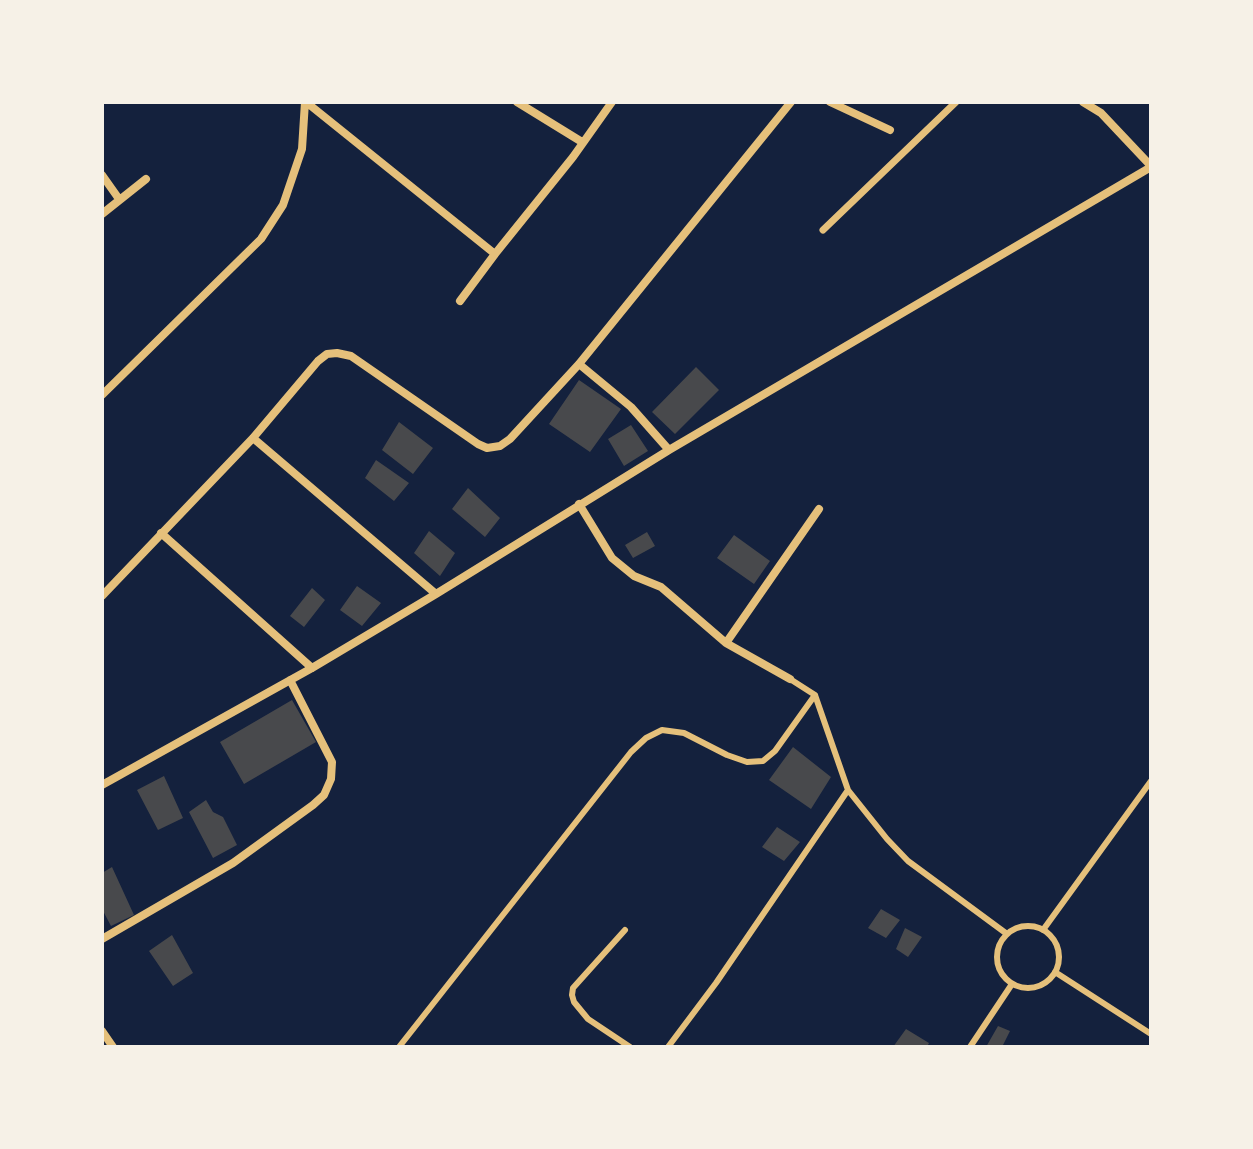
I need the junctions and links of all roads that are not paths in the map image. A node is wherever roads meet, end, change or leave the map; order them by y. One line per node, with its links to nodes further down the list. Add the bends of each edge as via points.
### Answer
1 (305, 102): 16 (street); 19 (street, via 302,149 283,205 261,239)
2 (517, 102): 9 (street)
3 (612, 102): 9 (street)
4 (791, 102): 18 (street)
5 (830, 102): 8 (street)
6 (956, 102): 15 (street)
7 (1083, 102): 10 (street, via 1101,113)
8 (890, 130)
9 (582, 142): 16 (street)
10 (1151, 167): 21 (street)
11 (102, 175): 13 (street)
12 (146, 179): 13 (street)
13 (119, 199): 14 (street)
14 (102, 214)
15 (823, 230)
16 (495, 254): 17 (street)
17 (460, 301)
18 (579, 364): 20 (street, via 510,439 487,448 351,356 327,354); 21 (street, via 631,407)
19 (102, 395)
20 (253, 438): 24 (street); 25 (street)
21 (669, 450): 22 (street)
22 (579, 504): 25 (street); 27 (street, via 612,558 634,576 661,587)
23 (819, 509): 27 (street)
24 (161, 533): 26 (street); 28 (street)
25 (436, 594): 28 (street)
26 (102, 596)
27 (726, 643): 29 (street)
28 (312, 668): 30 (street)
29 (790, 679): 31 (lane)
30 (290, 680): 33 (street); 38 (street, via 332,762 324,795 233,863)
31 (815, 695): 34 (lane); 44 (lane, via 763,761 727,755 684,733 662,730 646,738)
32 (1151, 781): 36 (lane)
33 (102, 785)
34 (848, 790): 37 (lane, via 908,861); 46 (lane)
35 (625, 930): 45 (lane, via 572,995 588,1019)
36 (1043, 930): 37 (lane, via 1025,926); 39 (lane, via 1059,953)
37 (1007, 934): 40 (lane, via 997,961)
38 (102, 939)
39 (1055, 972): 40 (lane, via 1031,988); 42 (lane)
40 (1012, 984): 47 (lane)
41 (102, 1031): 43 (street)
42 (1151, 1034)
43 (113, 1047)
44 (399, 1047)
45 (630, 1047)
46 (668, 1047)
47 (970, 1047)

